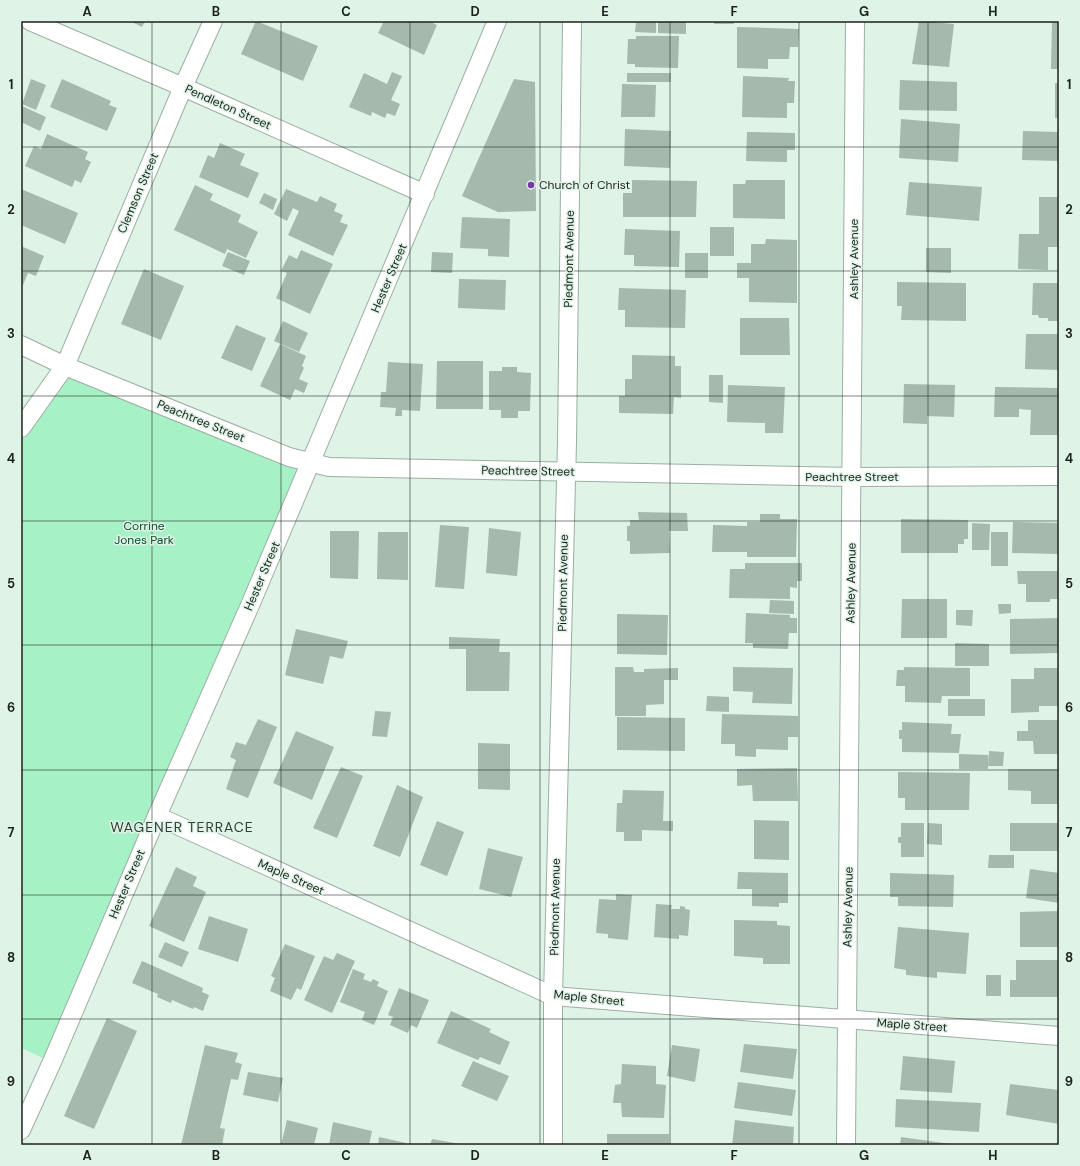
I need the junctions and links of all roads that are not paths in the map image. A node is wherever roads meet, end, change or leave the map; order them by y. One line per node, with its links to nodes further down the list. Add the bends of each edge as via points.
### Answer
1 (30, 21): 6 (street, Pendleton Street)
2 (213, 21): 6 (street, Clemson Street)
3 (497, 21): 7 (street, Hester Street)
4 (572, 21): 12 (street, Piedmont Avenue)
5 (855, 21): 14 (street, Ashley Avenue)
6 (183, 87): 7 (street, Pendleton Street); 9 (street, Clemson Street)
7 (425, 194): 11 (street, Hester Street)
8 (21, 345): 9 (street, Peachtree Street)
9 (65, 366): 10 (street, Clemson Street); 11 (street, Peachtree Street, via 289,456)
10 (21, 428)
11 (310, 461): 12 (street, Peachtree Street, via 329,467); 15 (street, Hester Street, via 251,603)
12 (566, 472): 14 (street, Peachtree Street); 16 (street, Piedmont Avenue)
13 (1059, 476): 14 (street, Peachtree Street)
14 (852, 477): 17 (street, Ashley Avenue)
15 (156, 816): 16 (street, Maple Street); 19 (street, Hester Street)
16 (553, 996): 17 (street, Maple Street); 20 (street, Piedmont Avenue)
17 (847, 1020): 18 (street, Maple Street); 21 (street, Ashley Avenue)
18 (1059, 1036)
19 (21, 1130)
20 (553, 1145)
21 (846, 1145)

